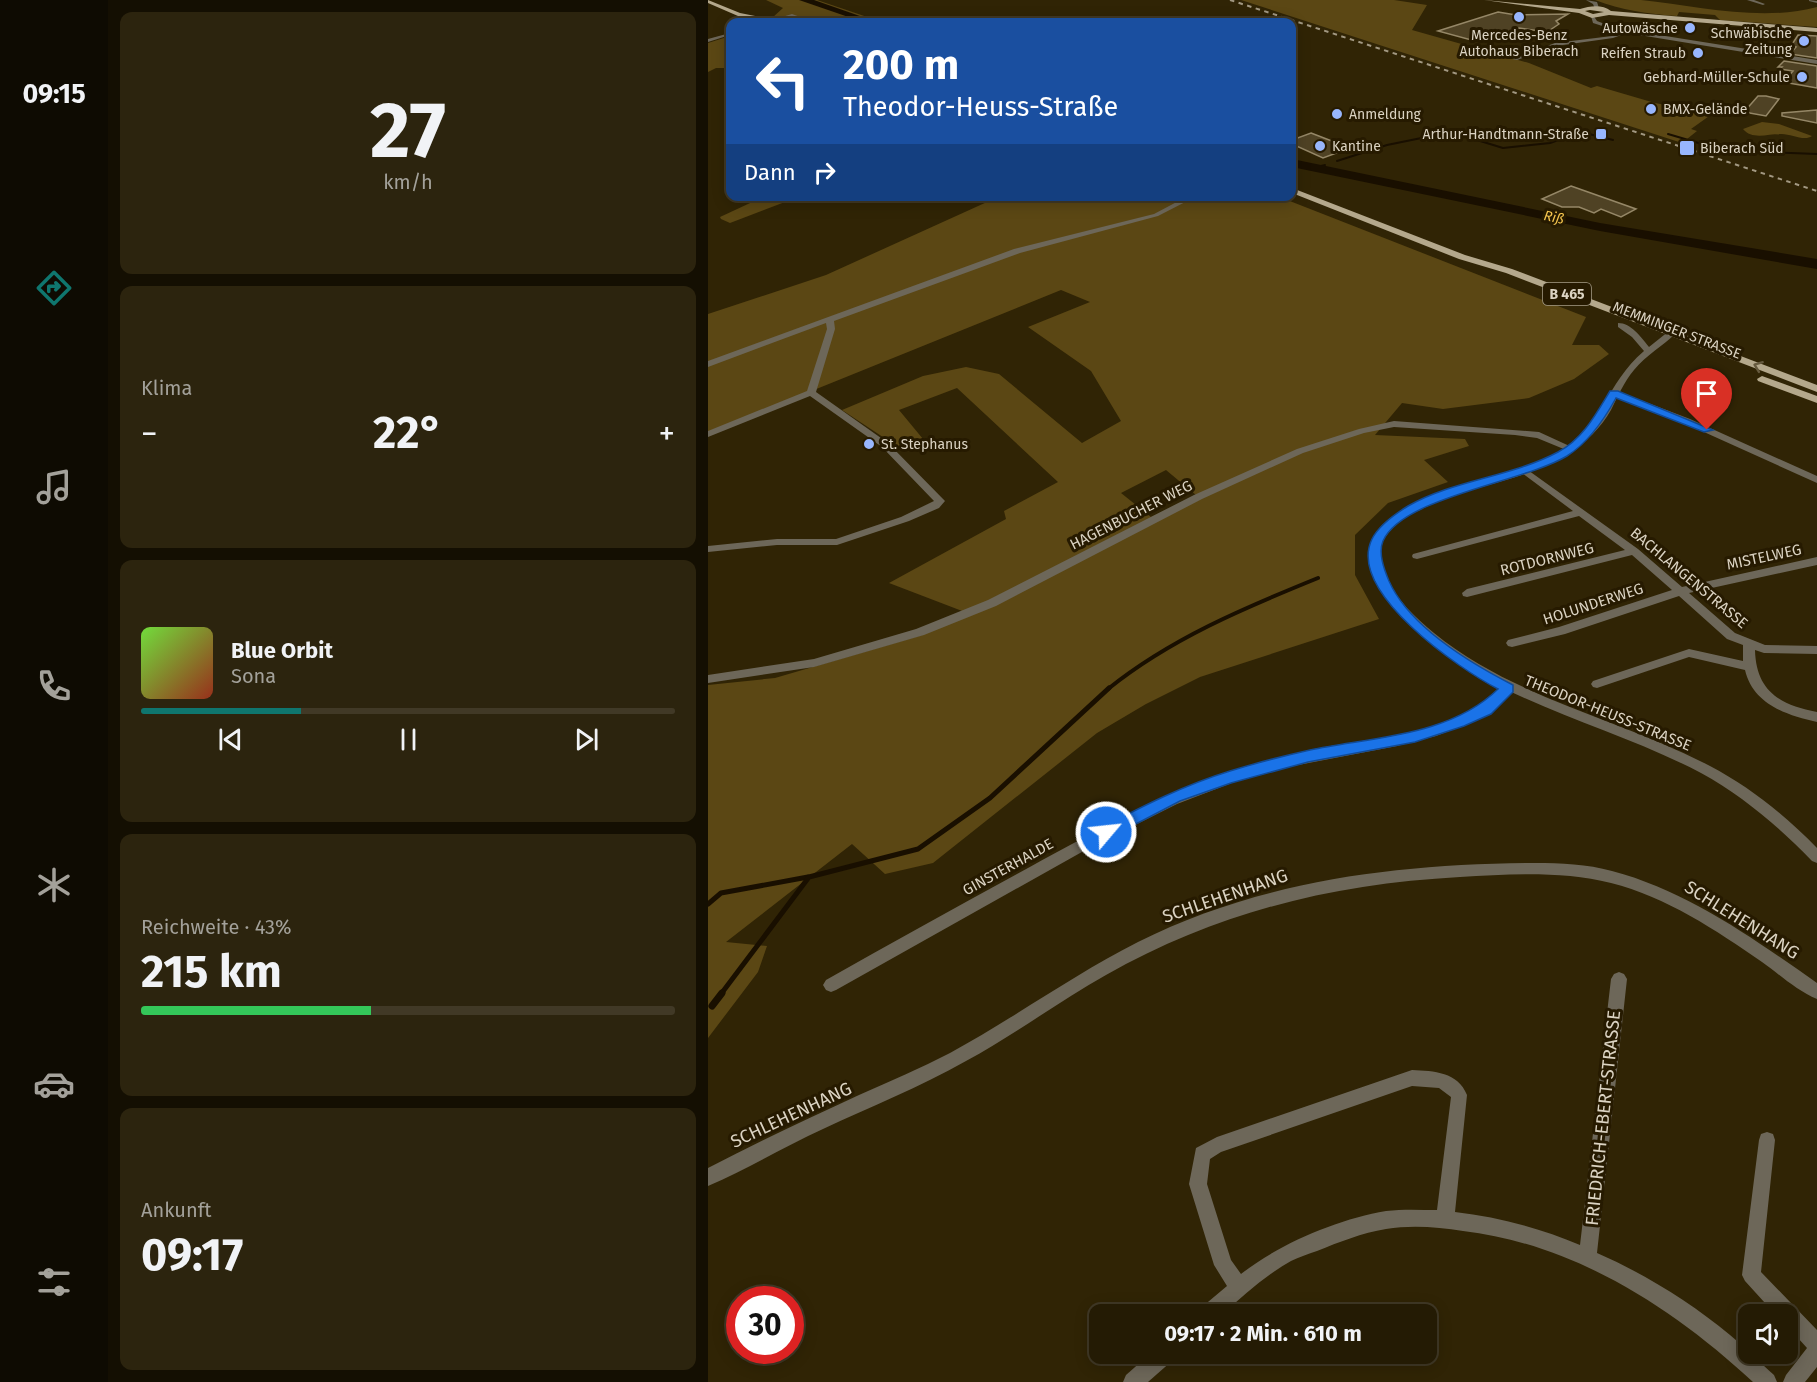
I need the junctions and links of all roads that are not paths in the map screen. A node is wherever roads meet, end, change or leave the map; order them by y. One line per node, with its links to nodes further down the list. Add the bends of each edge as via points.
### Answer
1 (1487, 0): 9 (main road)
2 (1588, 0): 8 (street)
3 (1749, 0): 7 (street)
4 (1811, 0): 6 (street)
5 (708, 1): 14 (main road, via 738,14)
6 (1817, 2)
7 (1763, 4)
8 (1597, 8): 9 (main road); 11 (main road)
9 (1580, 11): 12 (main road)
10 (717, 13): 13 (main road)
11 (1609, 13): 12 (main road); 17 (main road)
12 (1593, 16): 18 (street, via 1599,24)
13 (744, 18)
14 (767, 18)
15 (786, 18): 16 (street)
16 (801, 18)
17 (1817, 30)
18 (1626, 31): 21 (street, via 1613,37 1555,45); 22 (street)
19 (726, 35): 20 (street)
20 (708, 41)
21 (1515, 59)
22 (1817, 62)
23 (1296, 192): 25 (main road, MEMMINGER STRASSE / B 465)
24 (1184, 201): 26 (street, via 1156,216 1017,251)
25 (1462, 257): 27 (main road, MEMMINGER STRASSE / B 465, via 1501,278); 28 (main road, MEMMINGER STRASSE / B 465)
26 (830, 320): 31 (street); 33 (street, via 831,329)
27 (1621, 325): 29 (main road, MEMMINGER STRASSE / B 465); 30 (street)
28 (1672, 333): 29 (street, THEODOR-HEUSS-STRASSE); 32 (main road, MEMMINGER STRASSE / B 465, one-way to 28)
29 (1662, 341): 30 (street, THEODOR-HEUSS-STRASSE); 35 (main road, MEMMINGER STRASSE / B 465)
30 (1648, 351): 34 (street, THEODOR-HEUSS-STRASSE, via 1624,375)
31 (708, 364)
32 (1817, 389)
33 (811, 393): 36 (street); 41 (street, via 885,445 940,498 939,504 837,542 777,542)
34 (1614, 393): 37 (street, THEODOR-HEUSS-STRASSE, via 1596,425); 39 (street, via 1687,421)
35 (1817, 400)
36 (708, 434)
37 (1571, 449): 38 (street, THEODOR-HEUSS-STRASSE); 51 (street, HAGENBUCHER WEG, via 1539,435 1515,432 1394,424 1362,430 1279,460 1198,497 992,603 920,632 814,663)
38 (1525, 471): 40 (street, BACHLANGENSTRASSE); 53 (street, THEODOR-HEUSS-STRASSE, via 1413,508 1390,524 1377,541 1375,554 1388,592 1405,614 1455,658)
39 (1817, 480)
40 (1581, 512): 42 (street, BACHLANGENSTRASSE); 43 (street)
41 (708, 549)
42 (1634, 551): 45 (street, BACHLANGENSTRASSE); 46 (street, ROTDORNWEG)
43 (1417, 556)
44 (1817, 561): 45 (street, MISTELWEG)
45 (1682, 591): 47 (street, HOLUNDERWEG); 48 (street, BACHLANGENSTRASSE, via 1719,627)
46 (1467, 593)
47 (1512, 643)
48 (1749, 645): 49 (street, BACHLANGENSTRASSE, via 1784,651); 50 (street)
49 (1817, 650)
50 (1748, 666): 52 (street, via 1689,652); 54 (street, via 1756,685 1770,700)
51 (708, 679)
52 (1597, 684)
53 (1508, 688): 55 (street, THEODOR-HEUSS-STRASSE, via 1707,770 1772,815); 57 (street, GINSTERHALDE, via 1486,710 1436,730 1269,766 1175,797)
54 (1817, 717)
55 (1817, 857)
56 (1619, 979): 62 (street, FRIEDRICH-EBERT-STRASSE)
57 (831, 985)
58 (1817, 992): 60 (street, SCHLEHENHANG, via 1689,908 1611,876 1571,870 1490,870 1388,875 1331,883 1278,895 1169,934 1101,969 964,1054)
59 (1767, 1140): 65 (street, via 1751,1275)
60 (708, 1177)
61 (1445, 1219): 62 (street, via 1486,1225); 63 (street, via 1395,1219 1334,1234 1281,1257); 63 (street, via 1459,1095 1453,1085 1443,1080 1412,1078 1217,1145 1202,1154 1198,1184 1224,1265)
62 (1588, 1257): 69 (street, via 1684,1313 1718,1337)
63 (1239, 1287): 64 (street)
64 (1220, 1304)
65 (1817, 1344)
66 (1817, 1351): 70 (street)
67 (1153, 1364): 68 (street)
68 (1133, 1382)
69 (1767, 1382)
70 (1793, 1382)

